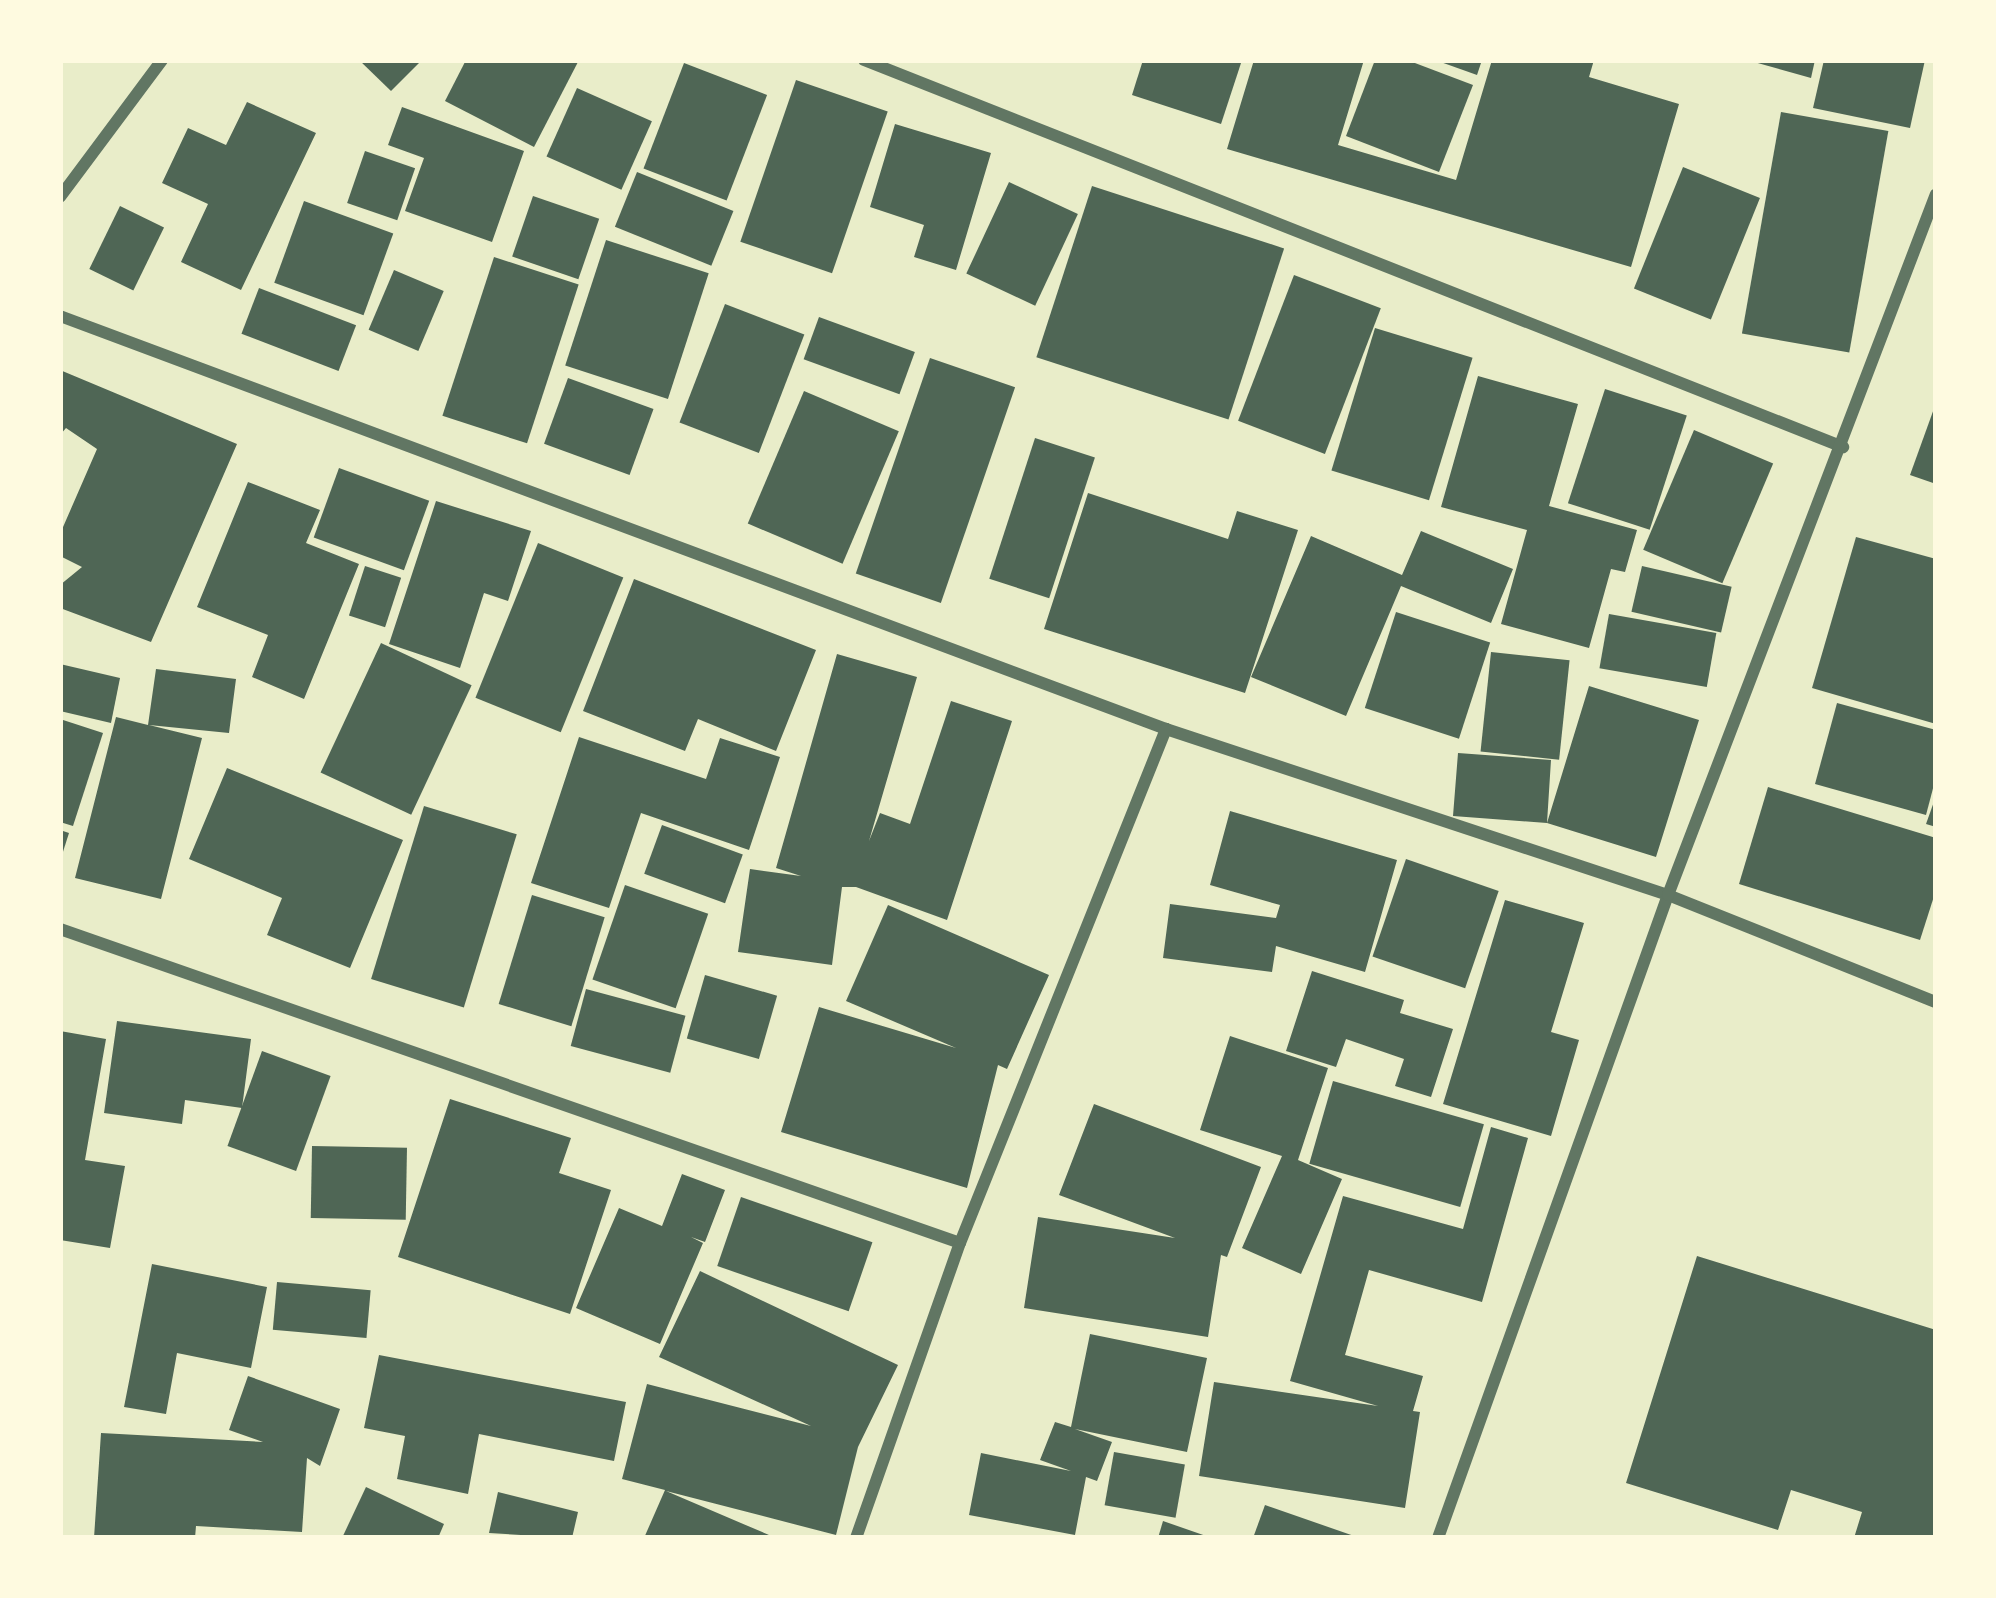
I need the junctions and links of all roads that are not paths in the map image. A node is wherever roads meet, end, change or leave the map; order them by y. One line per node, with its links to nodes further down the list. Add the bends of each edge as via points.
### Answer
1 (162, 60): 4 (street)
2 (864, 60): 6 (street)
3 (1936, 194): 6 (street)
4 (60, 197)
5 (60, 316): 7 (street)
6 (1844, 447): 8 (street)
7 (1166, 729): 8 (street); 11 (street)
8 (1668, 895): 10 (street); 13 (street)
9 (60, 929): 11 (street)
10 (1936, 1002)
11 (960, 1243): 12 (street)
12 (856, 1538)
13 (1438, 1538)

